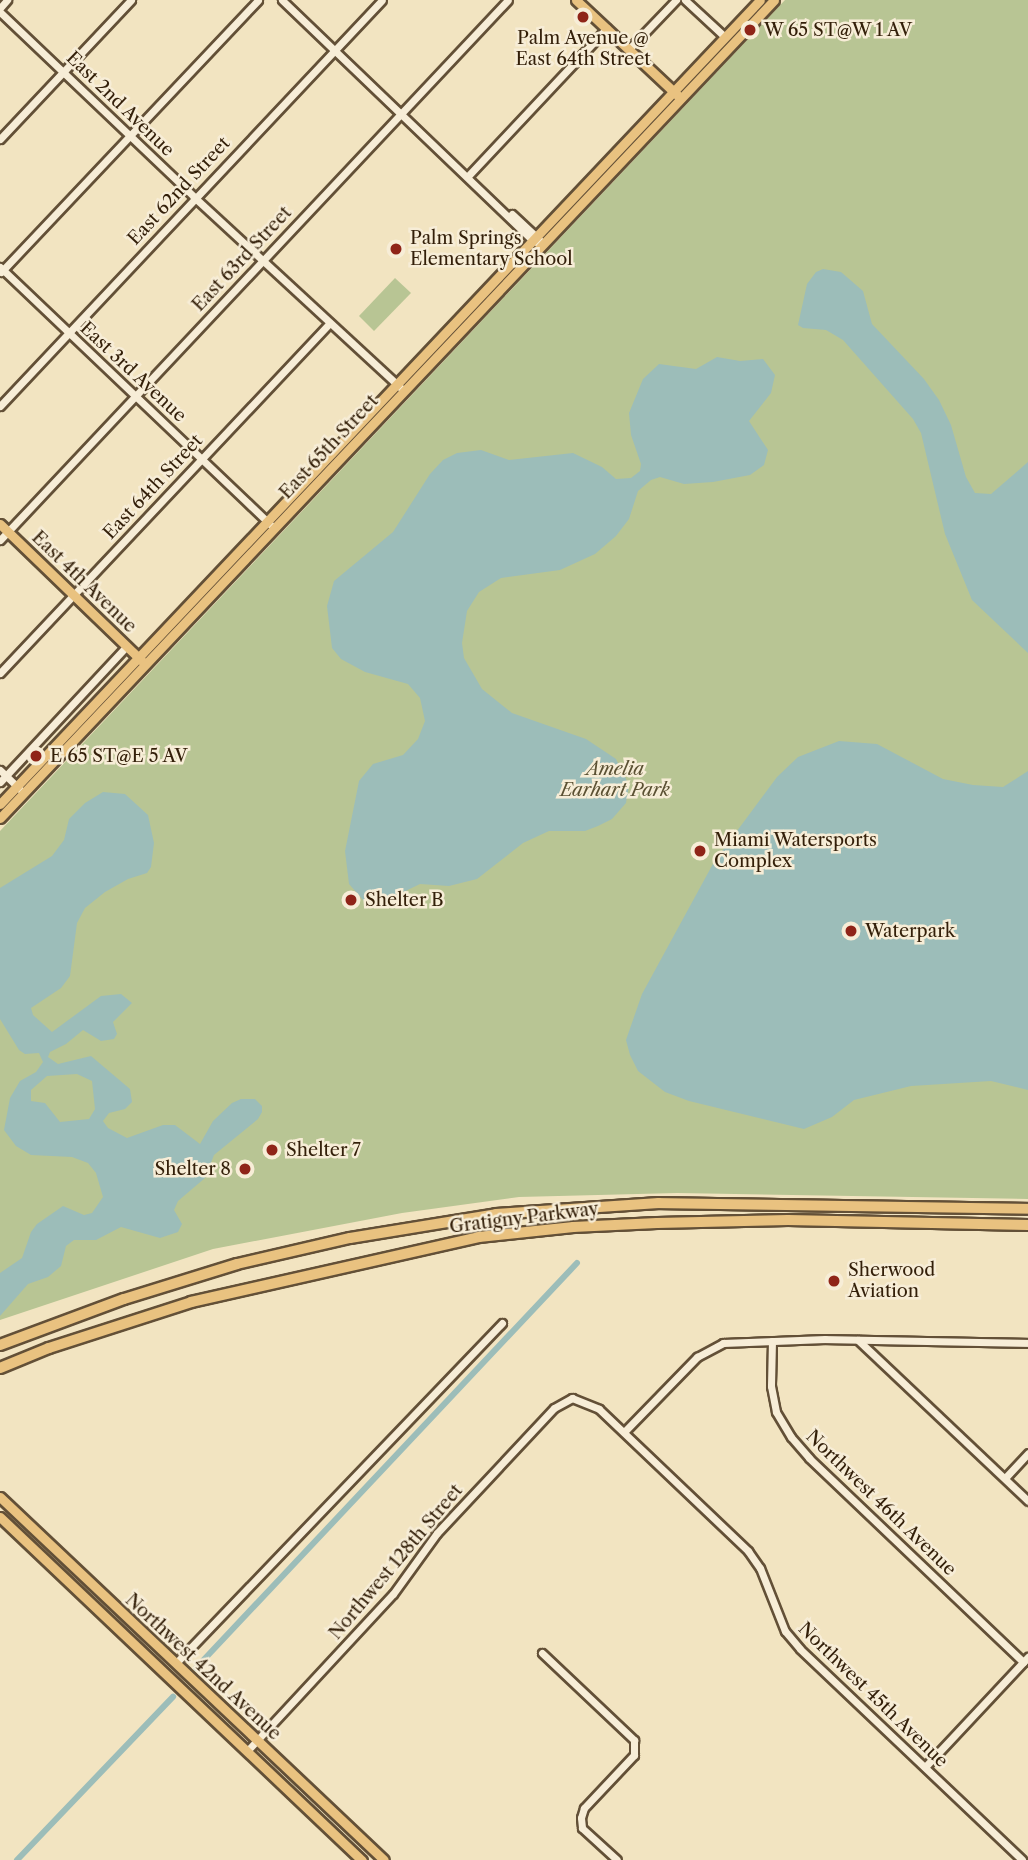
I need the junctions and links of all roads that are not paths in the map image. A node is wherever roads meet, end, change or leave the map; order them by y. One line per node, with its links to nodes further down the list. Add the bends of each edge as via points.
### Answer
1 (8, 0): 12 (street)
2 (131, 0): 17 (street)
3 (258, 0): 20 (street)
4 (282, 0): 15 (street)
5 (383, 0): 15 (street, East 62nd Street)
6 (508, 0): 19 (street, East 63rd Street)
7 (576, 0): 13 (main road)
8 (676, 0): 16 (street)
9 (685, 0): 14 (street)
10 (760, 0): 14 (main road)
11 (774, 0): 18 (main road)
12 (0, 10): 17 (street, East 2nd Avenue)
13 (607, 28): 16 (main road); 22 (street)
14 (725, 37): 18 (main road)
15 (335, 50): 19 (street); 23 (street, East 62nd Street)
16 (629, 50): 18 (main road)
17 (64, 72): 20 (street, East 2nd Avenue); 21 (street)
18 (677, 95): 24 (main road, East 65th Street); 25 (main road, East 65th Street)
19 (401, 112): 22 (street); 26 (street, East 63rd Street)
20 (131, 135): 23 (street, East 2nd Avenue); 27 (street)
21 (0, 139)
22 (468, 176): 24 (street)
23 (194, 198): 26 (street, East 2nd Avenue); 29 (street, East 62nd Street)
24 (535, 238): 25 (street); 30 (main road, East 65th Street)
25 (542, 245): 30 (main road, East 65th Street)
26 (262, 260): 28 (street, East 2nd Avenue); 31 (street, East 63rd Street)
27 (1, 270): 29 (street, East 3rd Avenue)
28 (330, 323): 30 (street, East 2nd Avenue); 33 (street, East 64th Street)
29 (69, 333): 31 (street, East 3rd Avenue); 32 (street, East 62nd Street)
30 (400, 388): 35 (main road, East 65th Street)
31 (135, 394): 33 (street, East 3rd Avenue); 36 (street, East 63rd Street)
32 (0, 406)
33 (202, 459): 35 (street, East 3rd Avenue); 38 (street, East 64th Street)
34 (0, 524): 36 (main road, East 4th Avenue)
35 (270, 525): 40 (main road, East 65th Street)
36 (8, 531): 37 (street, East 63rd Street); 38 (main road, East 4th Avenue)
37 (0, 540)
38 (73, 595): 39 (main road, East 4th Avenue); 41 (street, East 64th Street)
39 (127, 646): 40 (main road, East 4th Avenue); 42 (street)
40 (142, 661): 43 (main road, East 65th Street)
41 (0, 673)
42 (2, 776): 43 (street)
43 (20, 790): 44 (main road, East 65th Street); 45 (main road, East 65th Street)
44 (0, 804)
45 (0, 818)
46 (1028, 1209): 52 (highway, Gratigny Parkway, via 659,1203 496,1214 350,1238 237,1264)
47 (1028, 1225): 53 (highway, Gratigny Parkway, via 788,1220 573,1227 479,1237 191,1302)
48 (502, 1323): 65 (street)
49 (772, 1340): 50 (street); 55 (street, via 723,1343 697,1357); 64 (street, Northwest 46th Avenue, via 771,1386 776,1412 791,1437)
50 (858, 1340): 51 (street); 57 (street)
51 (1028, 1343)
52 (0, 1345)
53 (0, 1368)
54 (572, 1398): 55 (street, Northwest 45th Avenue, via 596,1407); 66 (street, Northwest 128th Street, via 554,1408 437,1533 393,1594)
55 (624, 1432): 68 (street, Northwest 45th Avenue, via 748,1551 760,1568 785,1631 800,1649)
56 (1028, 1453): 57 (street)
57 (1005, 1478): 59 (street)
58 (0, 1497): 61 (main road, Northwest 42nd Avenue)
59 (1028, 1501)
60 (0, 1517): 62 (main road, Northwest 42nd Avenue)
61 (86, 1577): 62 (main road); 65 (main road, Northwest 42nd Avenue)
62 (75, 1588): 67 (main road, Northwest 42nd Avenue)
63 (542, 1653): 75 (street, via 634,1740 634,1755 584,1808 581,1818 582,1828)
64 (1025, 1659): 68 (street)
65 (176, 1663): 66 (main road, Northwest 42nd Avenue)
66 (257, 1740): 67 (street, Northwest 128th Street); 69 (main road, Northwest 42nd Avenue)
67 (247, 1751): 70 (main road, Northwest 42nd Avenue)
68 (925, 1767): 76 (street, Northwest 45th Avenue)
69 (307, 1788): 70 (main road); 71 (main road, Northwest 42nd Avenue)
70 (297, 1798): 72 (main road, Northwest 42nd Avenue)
71 (356, 1834): 72 (main road); 74 (main road, Northwest 42nd Avenue)
72 (347, 1845): 73 (main road, Northwest 42nd Avenue)
73 (362, 1860)
74 (384, 1860)
75 (617, 1860)
76 (1022, 1860)

